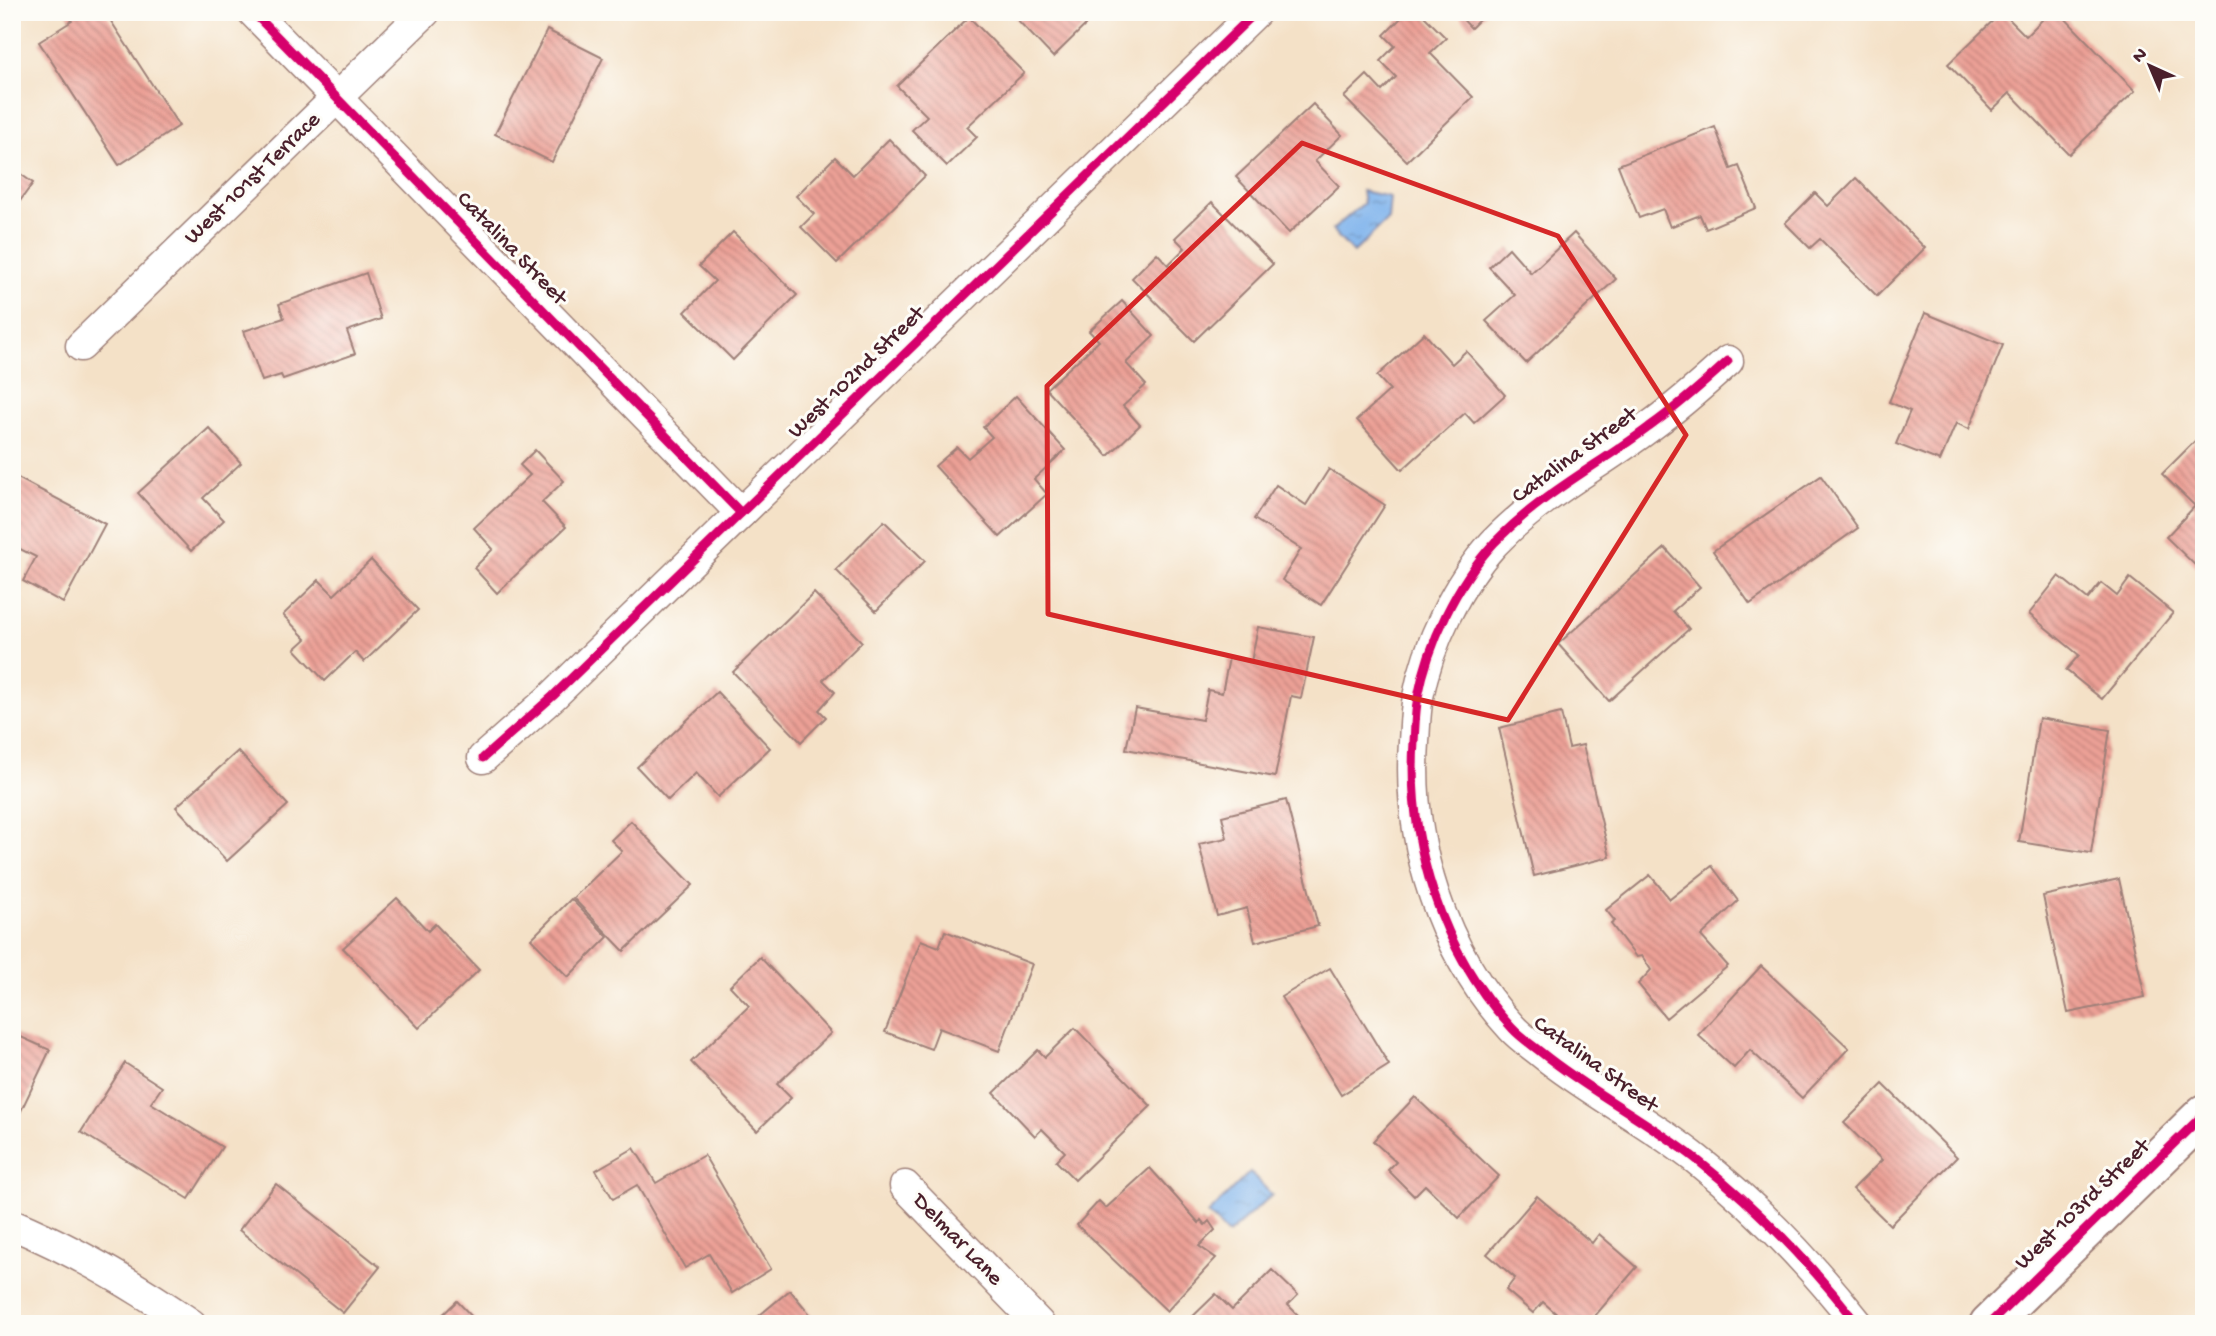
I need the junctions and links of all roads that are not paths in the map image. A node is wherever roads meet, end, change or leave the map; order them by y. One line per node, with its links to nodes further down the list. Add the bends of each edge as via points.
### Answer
1 (253, 12): 4 (street, Catalina Street)
2 (425, 12): 4 (street, West 101st Terrace)
3 (1256, 12): 7 (street, West 102nd Street)
4 (336, 98): 5 (street, West 101st Terrace); 7 (street, Catalina Street)
5 (81, 346)
6 (1728, 361): 14 (street, Catalina Street, via 1648,429 1539,500 1493,544 1471,573 1436,636 1418,698 1414,802 1441,914 1471,976 1513,1029 1562,1069 1695,1158 1775,1228)
7 (741, 513): 8 (street, West 102nd Street)
8 (483, 758)
9 (2204, 1114): 15 (main road, West 103rd Street)
10 (905, 1186): 13 (street, Delmar Lane)
11 (12, 1224): 12 (street, via 141,1289)
12 (191, 1324)
13 (1039, 1324)
14 (1858, 1324)
15 (1989, 1324)

